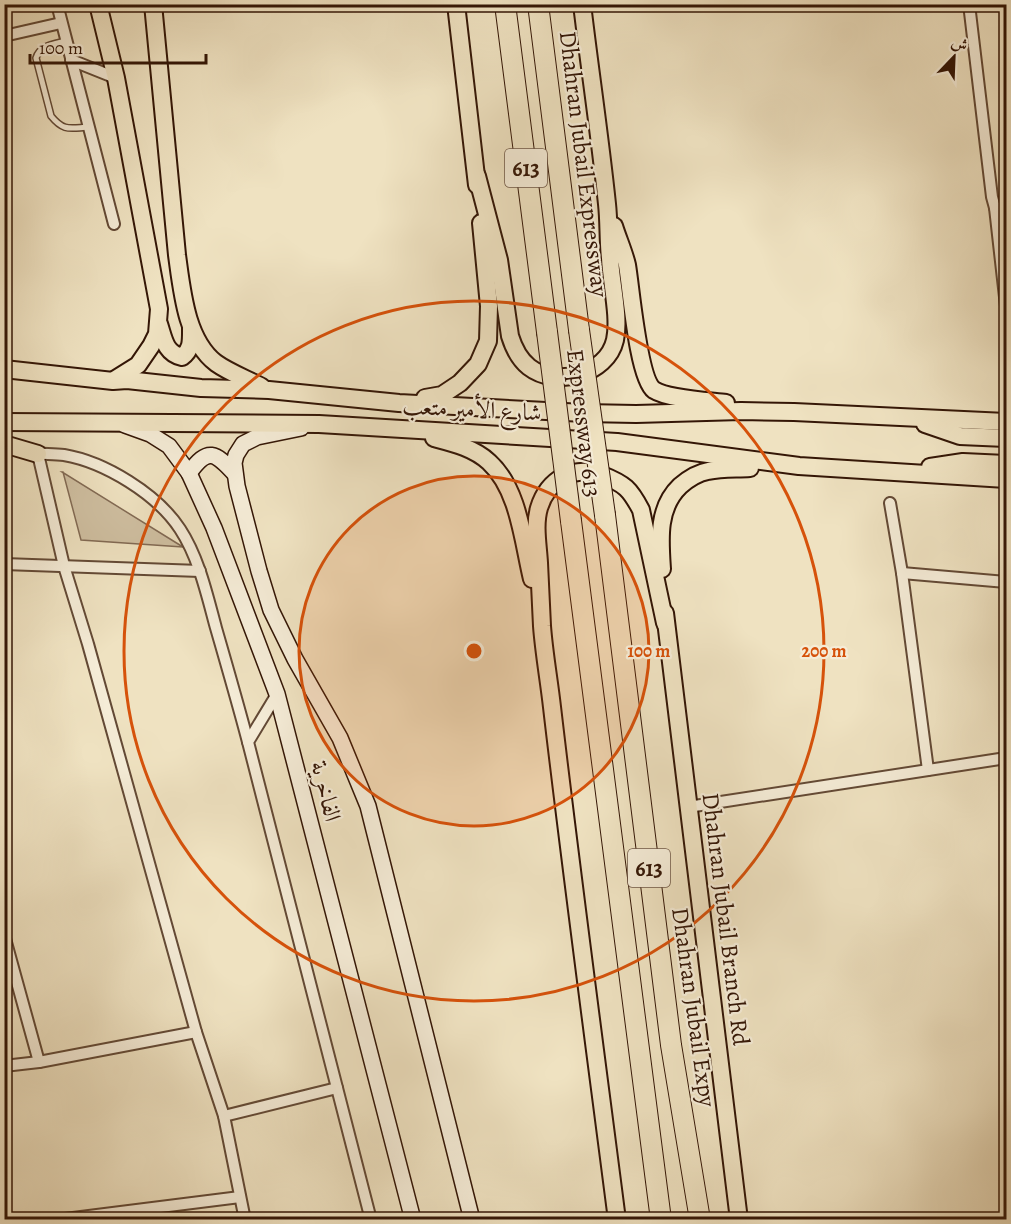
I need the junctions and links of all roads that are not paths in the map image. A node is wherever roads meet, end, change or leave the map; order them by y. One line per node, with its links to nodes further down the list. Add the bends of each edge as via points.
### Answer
1 (57, 4): 9 (street)
2 (98, 4): 13 (main road)
3 (153, 4): 21 (main road, via 177,255)
4 (456, 4): 15 (main road)
5 (505, 4): 73 (highway, Expressway 613 / 613, bridge)
6 (538, 4): 22 (highway, Dhahran Jubail Expressway / 613)
7 (582, 4): 16 (main road)
8 (969, 4): 17 (street, via 992,197)
9 (61, 23): 10 (street); 11 (street)
10 (4, 36)
11 (66, 41): 12 (street); 14 (lane, via 42,48 36,58 51,116 64,128)
12 (71, 60): 13 (street); 14 (street)
13 (116, 78): 20 (main road)
14 (89, 127): 18 (street)
15 (477, 176): 16 (main road, via 499,260 510,336 520,359 543,374 582,375 607,358 615,342); 26 (main road, via 489,306 488,341 478,364 460,383 442,395)
16 (607, 205): 27 (main road, via 626,262 648,384 680,397)
17 (1001, 209): 19 (street)
18 (114, 224)
19 (1006, 306)
20 (159, 323): 21 (main road, via 167,347 173,355 182,357 188,352); 24 (main road, via 152,346 138,365)
21 (191, 328): 25 (main road, via 200,347 215,362)
22 (579, 330): 45 (highway, Expressway 613 / 613, bridge)
23 (4, 369): 24 (main road, شارع الأمير متعب)
24 (112, 381): 25 (main road, شارع الأمير متعب)
25 (268, 390): 26 (main road, شارع الأمير متعب)
26 (399, 403): 27 (main road, شارع الأمير متعب, via 584,413)
27 (794, 412): 28 (main road, شارع الأمير متعب)
28 (906, 417): 31 (main road, شارع الأمير متعب); 34 (main road, via 960,436)
29 (4, 422): 30 (main road, شارع الأمير متعب)
30 (116, 422): 32 (main road, شارع الأمير متعب); 41 (street, الفاخرية, via 150,434 169,446)
31 (1006, 422)
32 (319, 424): 33 (main road, شارع الأمير متعب); 42 (street, via 257,437 243,444 236,455)
33 (402, 429): 39 (main road, شارع الأمير متعب, via 617,442); 52 (main road, via 458,444 489,462 502,478 519,522)
34 (1006, 438)
35 (4, 444): 37 (main road)
36 (4, 452): 37 (street)
37 (38, 454): 47 (street); 48 (street, via 83,460 126,479 163,509 180,529)
38 (1006, 464): 40 (main road, via 963,462)
39 (799, 466): 40 (main road, شارع الأمير متعب); 51 (main road, via 707,471 687,479 676,490 664,511 660,536)
40 (897, 472): 43 (main road, شارع الأمير متعب)
41 (189, 473): 42 (street, via 200,459 213,456); 53 (street, الفاخرية)
42 (235, 474): 71 (street, via 271,610 340,738 368,806)
43 (1006, 479)
44 (890, 503): 49 (street)
45 (605, 516): 74 (highway, Dhahran Jubail Expy / 613, via 671,1045)
46 (4, 564): 47 (street)
47 (64, 566): 48 (street); 59 (street)
48 (200, 571): 54 (street)
49 (902, 573): 50 (street); 56 (street)
50 (1006, 582)
51 (665, 624): 52 (main road, via 641,510 634,497 614,480 581,472 567,474 554,483 539,510); 57 (main road, Dhahran Jubail Branch Rd)
52 (542, 627): 72 (main road)
53 (277, 694): 54 (street); 70 (street, الفاخرية)
54 (248, 742): 62 (street)
55 (1006, 758): 56 (street)
56 (928, 770): 57 (street)
57 (688, 807): 75 (main road, Dhahran Jubail Branch Rd)
58 (4, 935): 60 (street)
59 (196, 1032): 60 (street); 63 (street)
60 (39, 1062): 61 (street)
61 (4, 1066)
62 (337, 1088): 63 (street); 65 (street)
63 (224, 1116): 64 (street)
64 (240, 1197): 66 (street); 68 (street)
65 (370, 1217): 69 (lane)
66 (87, 1218): 67 (street)
67 (57, 1220)
68 (245, 1220)
69 (351, 1220)
70 (413, 1220)
71 (472, 1220)
72 (617, 1220)
73 (661, 1220)
74 (700, 1220)
75 (739, 1220)

